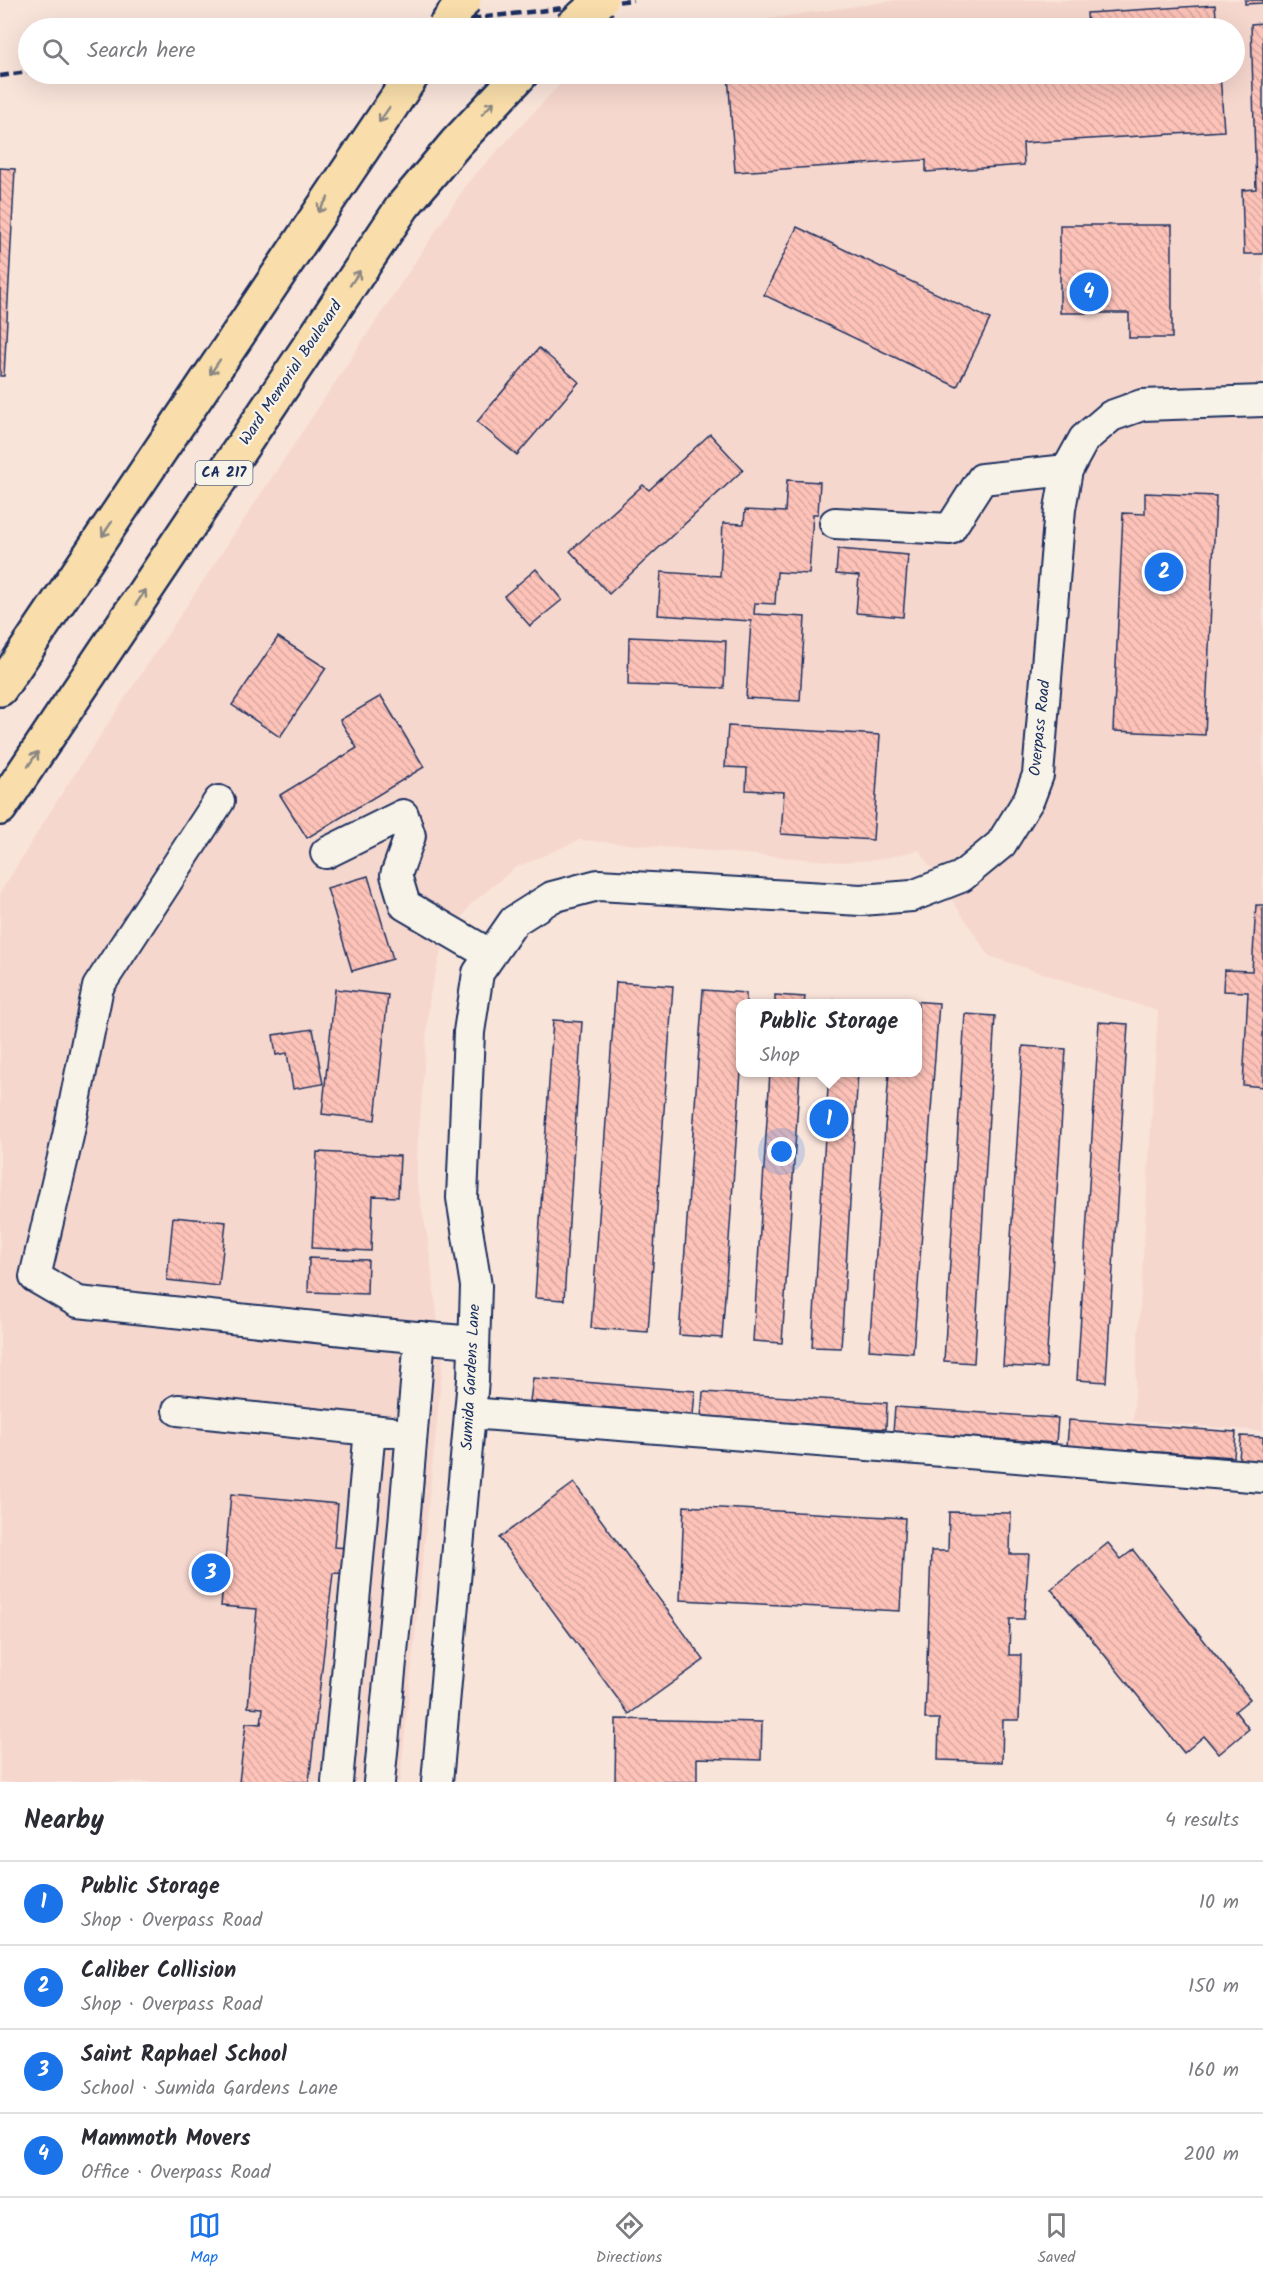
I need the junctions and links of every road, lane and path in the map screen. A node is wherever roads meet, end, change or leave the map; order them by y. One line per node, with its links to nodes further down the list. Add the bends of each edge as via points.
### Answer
1 (464, 0): 3 (highway, bridge)
2 (601, 0): 4 (highway, bridge)
3 (451, 18)
4 (581, 18)
5 (406, 84): 10 (highway, one-way to 10)
6 (512, 84): 12 (highway, Ward Memorial Boulevard / CA 217, one-way to 6, via 403,206)
7 (1263, 401): 8 (street, Overpass Road, via 1142,405 1111,416 1084,439)
8 (1067, 470): 9 (street, via 982,479 950,529); 14 (street, Overpass Road, via 1060,509 1038,775 1029,799 1001,844 961,877 912,896 861,900 598,885 552,897 514,921)
9 (835, 523)
10 (0, 689)
11 (219, 801): 15 (street, via 98,987 35,1277 78,1302)
12 (0, 808)
13 (326, 853): 14 (street, via 403,815 410,836 396,875 405,905)
14 (483, 963): 16 (street, Sumida Gardens Lane, via 469,1032 462,1198 476,1286)
15 (420, 1337): 16 (street); 20 (street)
16 (474, 1342): 18 (street, Sumida Gardens Lane)
17 (178, 1410): 19 (street)
18 (470, 1413): 21 (street); 24 (street, Sumida Gardens Lane)
19 (370, 1430): 20 (street); 22 (street)
20 (411, 1434): 23 (street)
21 (1263, 1477)
22 (337, 1782)
23 (379, 1782)
24 (437, 1782)

